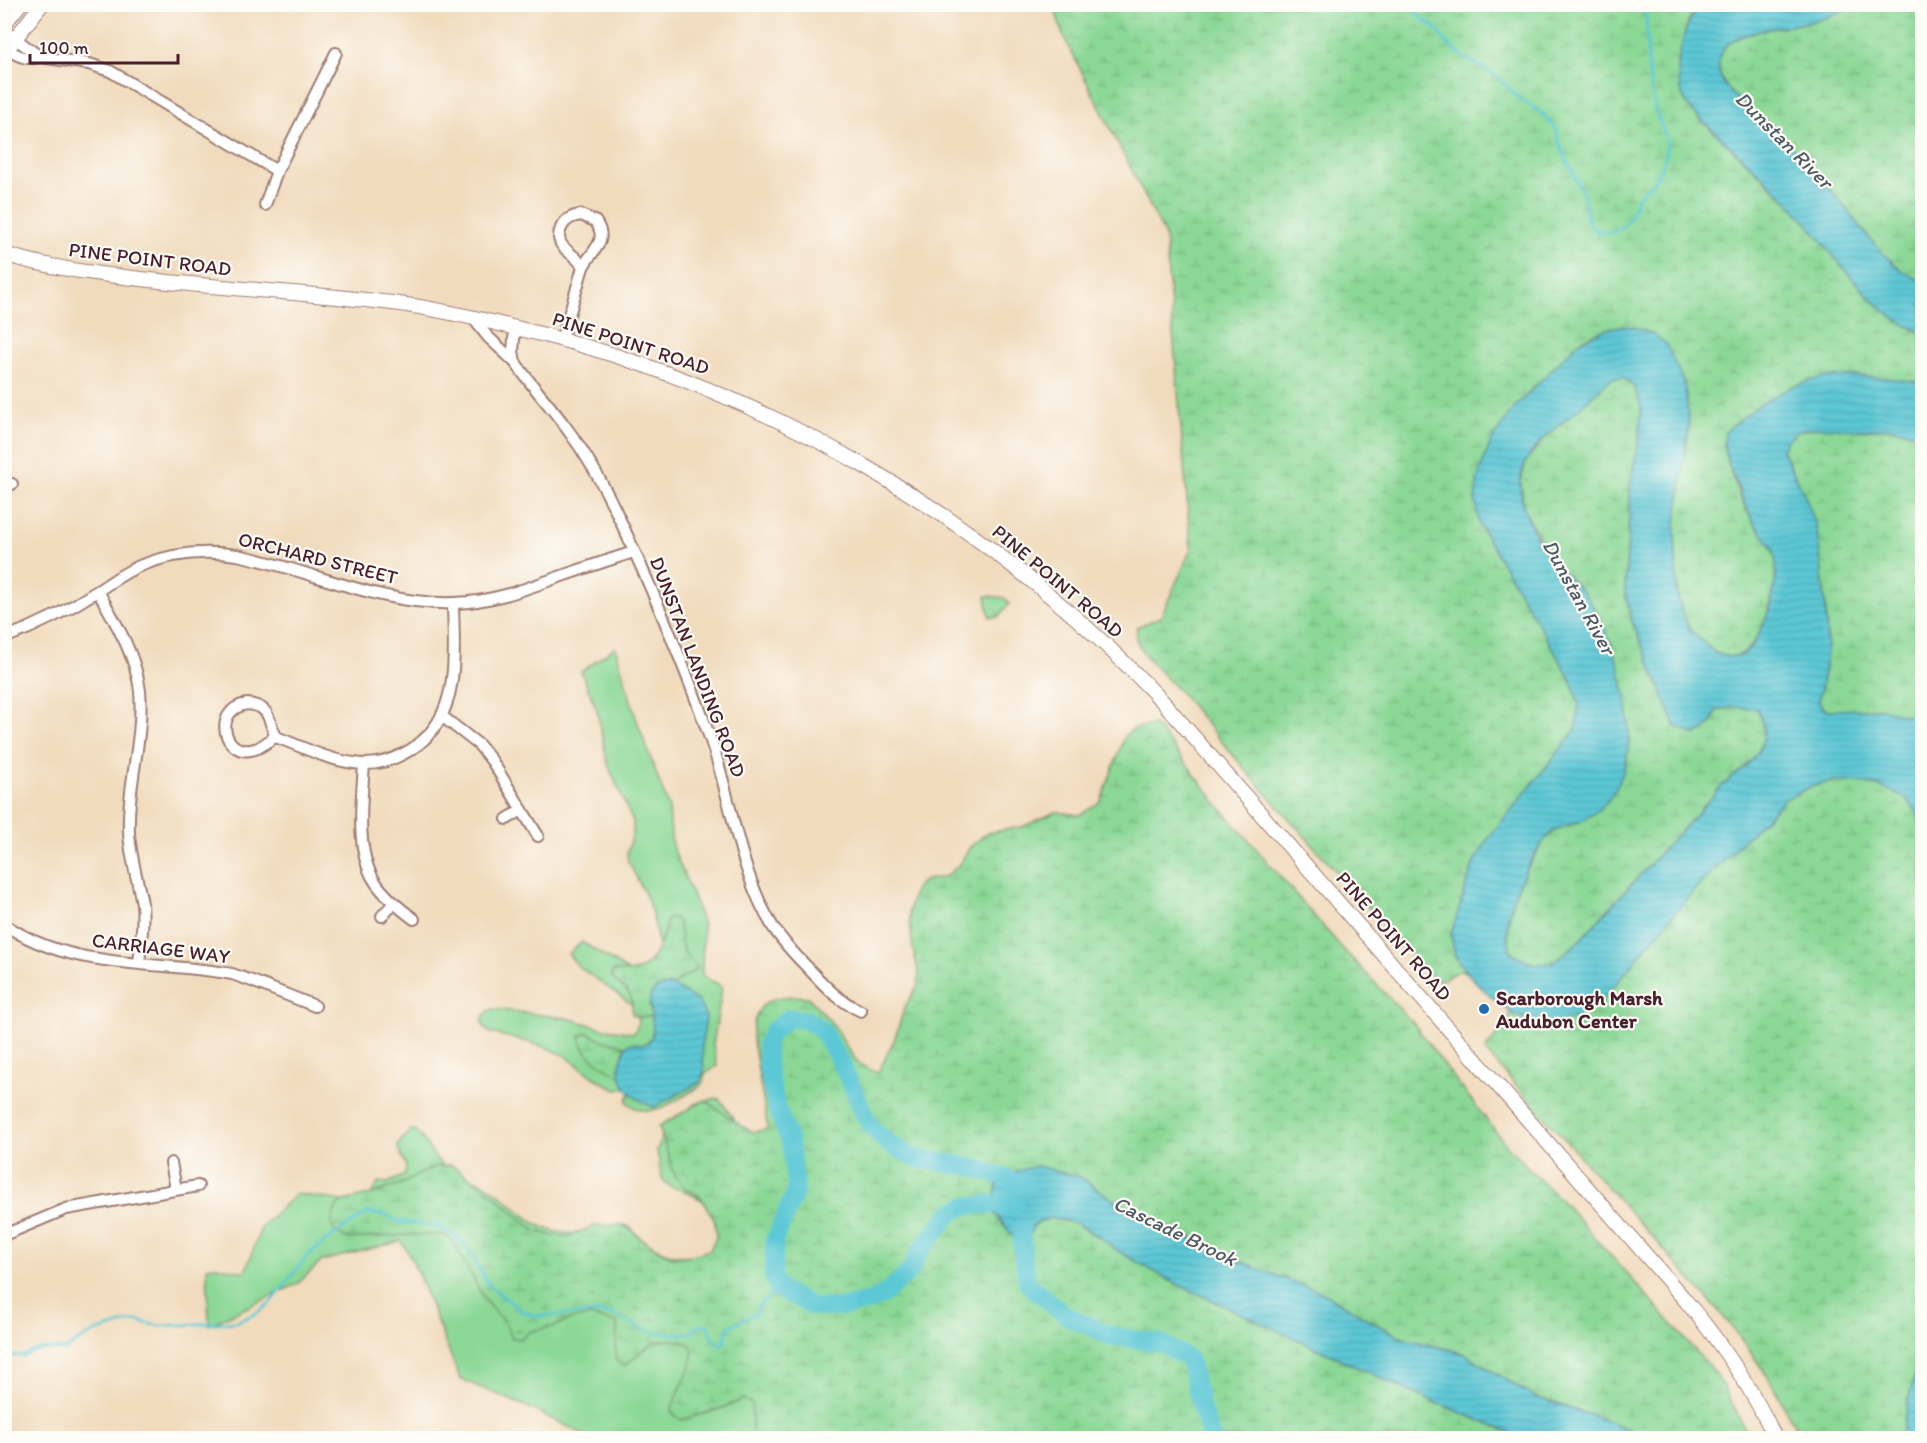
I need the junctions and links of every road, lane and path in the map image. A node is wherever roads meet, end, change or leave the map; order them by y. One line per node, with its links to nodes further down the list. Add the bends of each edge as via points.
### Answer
1 (20, 4): 3 (main road)
2 (42, 4): 4 (main road)
3 (4, 24)
4 (7, 43): 6 (street, via 16,55 32,60 40,57 110,71)
5 (336, 53): 6 (street)
6 (277, 171): 7 (street)
7 (265, 205)
8 (4, 254): 10 (main road, PINE POINT ROAD, via 88,273 395,303)
9 (583, 267): 9 (street, via 562,247 559,238 563,224 576,216 594,221 601,234 599,244); 12 (street)
10 (472, 317): 11 (main road, PINE POINT ROAD); 13 (street, DUNSTAN LANDING ROAD)
11 (515, 327): 12 (main road, PINE POINT ROAD); 13 (street)
12 (562, 339): 35 (main road, PINE POINT ROAD, via 633,360 738,401 860,463 980,541 1090,630 1172,712 1686,1301 1737,1369)
13 (515, 362): 14 (street, DUNSTAN LANDING ROAD, via 590,462)
14 (634, 552): 16 (street, ORCHARD STREET, via 496,598); 30 (street, DUNSTAN LANDING ROAD, via 700,710 723,777 743,858 762,905 783,940 829,991)
15 (98, 591): 16 (street, ORCHARD STREET, via 143,564 178,555 214,552 252,558 386,595); 17 (street, ORCHARD STREET); 28 (street, via 122,635 140,690 129,820 143,916)
16 (453, 603): 18 (street, via 452,686)
17 (4, 638)
18 (442, 717): 20 (street, via 429,735 405,753); 21 (street, via 479,745)
19 (276, 737): 19 (street, via 267,713 256,705 238,706 226,719 227,737 241,749 254,750); 20 (street, via 330,758)
20 (363, 764): 24 (street, via 365,856 374,879)
21 (522, 810): 22 (street); 23 (street)
22 (507, 819)
23 (538, 836)
24 (394, 903): 25 (street); 26 (street)
25 (382, 916)
26 (414, 919)
27 (4, 924): 28 (street, CARRIAGE WAY, via 33,941 68,954)
28 (139, 963): 29 (street, CARRIAGE WAY, via 232,974)
29 (315, 1006)
30 (861, 1011)
31 (171, 1163): 33 (street)
32 (198, 1186): 33 (street)
33 (176, 1189): 34 (street, via 66,1209)
34 (4, 1235)
35 (1775, 1438)

